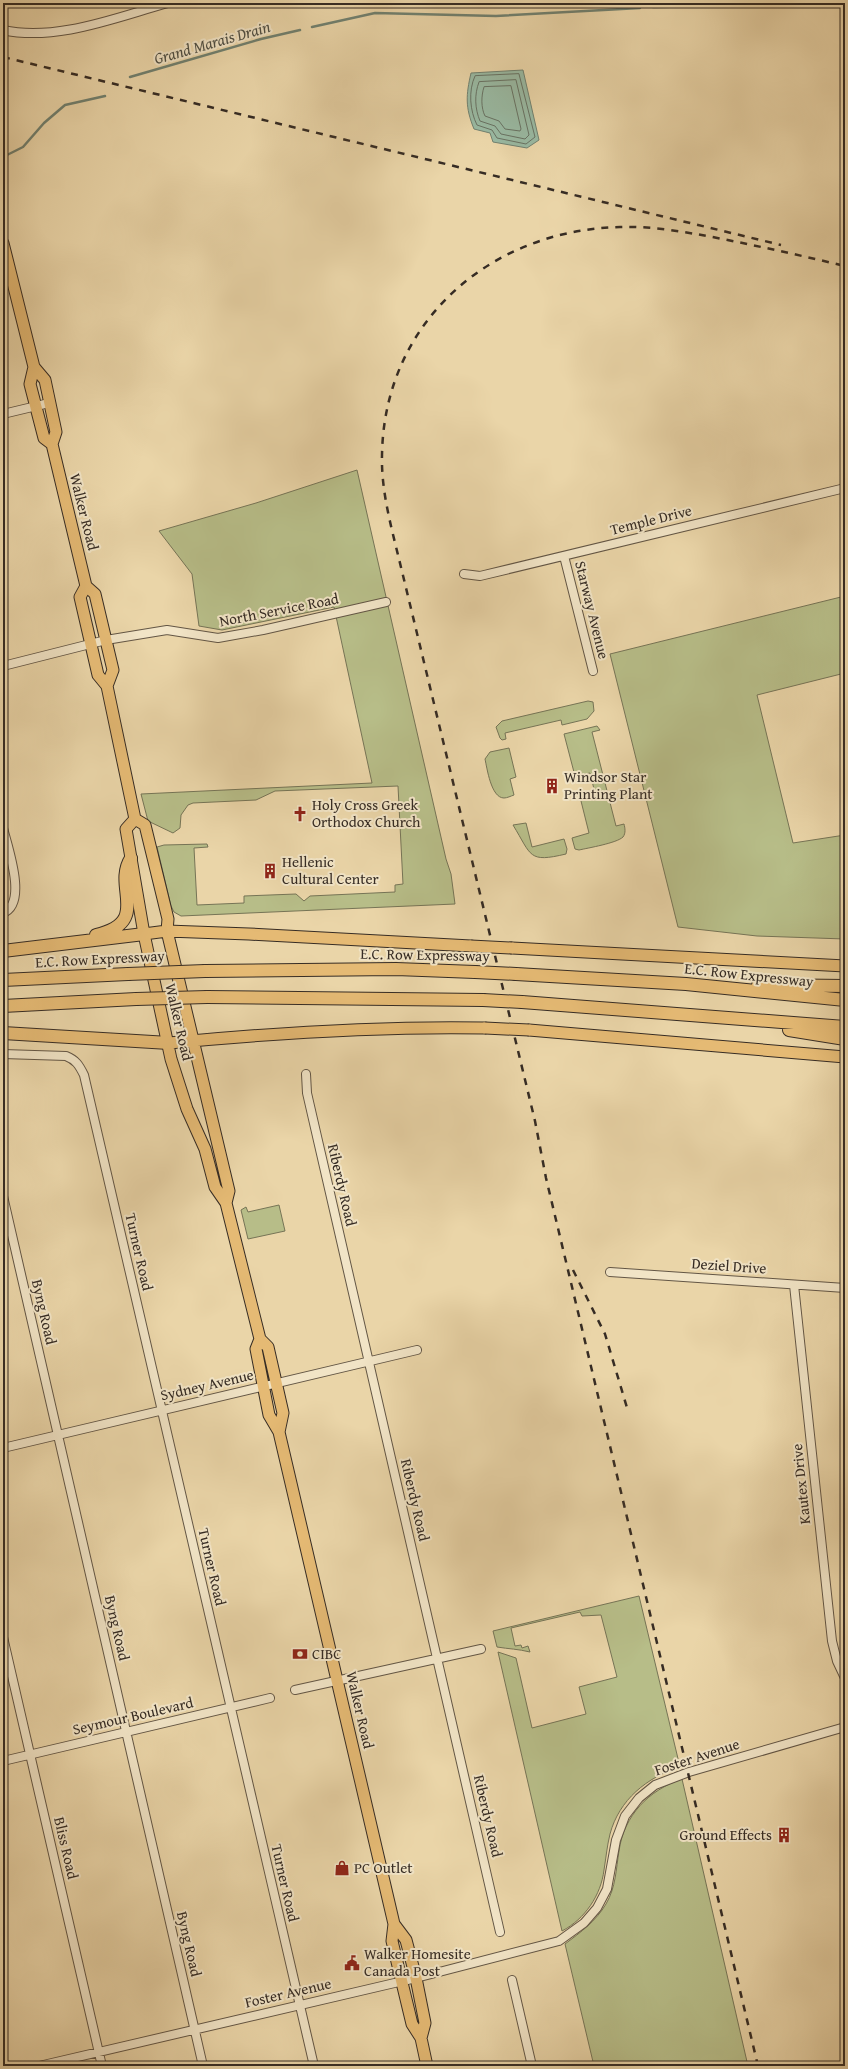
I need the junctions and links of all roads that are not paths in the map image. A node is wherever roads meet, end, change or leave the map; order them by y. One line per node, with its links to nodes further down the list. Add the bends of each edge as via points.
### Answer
1 (168, 3): 2 (street, via 60,32 38,34)
2 (3, 30)
3 (3, 243): 4 (main road, Walker Road)
4 (34, 367): 5 (main road, Walker Road, via 45,380); 6 (main road, Walker Road, via 30,384)
5 (49, 403): 6 (street); 8 (main road, Walker Road, via 56,432)
6 (36, 406): 7 (street); 8 (main road, Walker Road, via 44,438)
7 (3, 414)
8 (52, 444): 12 (main road, Walker Road)
9 (845, 488): 10 (street, Temple Drive)
10 (564, 556): 11 (street, Temple Drive, via 480,576); 17 (street, Starway Avenue)
11 (464, 574)
12 (86, 586): 14 (main road, Walker Road, via 95,594); 15 (main road, Walker Road, via 80,597)
13 (386, 602): 14 (street, North Service Road, via 218,638 167,630)
14 (106, 640): 15 (street, North Service Road); 18 (main road, Walker Road, via 113,670)
15 (90, 644): 16 (street, North Service Road); 18 (main road, Walker Road, via 98,675)
16 (3, 666)
17 (593, 670)
18 (107, 686): 19 (main road, Walker Road)
19 (135, 819): 21 (main road, Walker Road, via 126,829); 23 (main road, Walker Road, via 145,825 168,918)
20 (3, 828): 22 (street, via 16,892 14,904)
21 (131, 858): 24 (main road, Walker Road); 25 (highway, via 126,865 127,907 122,923 106,933)
22 (3, 913)
23 (167, 931): 24 (main road); 27 (main road, bridge); 37 (main road, Walker Road)
24 (144, 934): 25 (highway); 38 (main road, Walker Road)
25 (55, 945): 26 (highway)
26 (3, 951)
27 (845, 966)
28 (3, 980): 29 (highway, E.C. Row Expressway, bridge, via 205,971 396,969)
29 (686, 984): 30 (highway); 31 (highway, E.C. Row Expressway)
30 (845, 986)
31 (845, 1000)
32 (3, 1006): 33 (highway, bridge, via 206,997 483,1000)
33 (719, 1018): 34 (highway); 36 (highway)
34 (845, 1027)
35 (3, 1033): 38 (highway)
36 (845, 1039)
37 (194, 1041): 38 (main road); 40 (main road, bridge, via 301,1031 418,1027 484,1028); 43 (main road, Walker Road, via 229,1191)
38 (169, 1043): 43 (main road, Walker Road, via 171,1059 187,1109 205,1149 215,1187)
39 (3, 1054): 52 (street, Turner Road, via 66,1056 74,1059 84,1075)
40 (845, 1057)
41 (306, 1074): 49 (street, Riberdy Road, via 307,1093)
42 (3, 1196): 54 (street, Byng Road)
43 (226, 1203): 47 (main road, Walker Road)
44 (610, 1272): 45 (street, Deziel Drive)
45 (794, 1285): 46 (street, Deziel Drive); 59 (street, Kautex Drive, via 832,1640 837,1661)
46 (845, 1288)
47 (260, 1339): 50 (main road, Walker Road, via 268,1347); 51 (main road, Walker Road, via 256,1349)
48 (417, 1350): 49 (street, Sydney Avenue)
49 (368, 1362): 50 (street, Sydney Avenue); 58 (street, Riberdy Road)
50 (276, 1383): 51 (street, Sydney Avenue); 53 (main road, Walker Road, via 283,1413)
51 (263, 1386): 52 (street, Sydney Avenue); 53 (main road, Walker Road, via 270,1415)
52 (162, 1410): 54 (street, Sydney Avenue); 63 (street, Turner Road)
53 (279, 1432): 60 (main road, Walker Road)
54 (58, 1434): 55 (street, Sydney Avenue); 65 (street, Byng Road)
55 (3, 1448)
56 (3, 1637): 66 (street, Bliss Road)
57 (481, 1649): 58 (street)
58 (437, 1659): 60 (street); 69 (street, Riberdy Road)
59 (845, 1678)
60 (337, 1681): 61 (street); 68 (main road, Walker Road)
61 (295, 1690)
62 (270, 1698): 63 (street, Seymour Boulevard)
63 (230, 1707): 65 (street, Seymour Boulevard); 73 (street, Turner Road)
64 (845, 1727): 70 (street, Foster Avenue, via 688,1772 655,1785 639,1798 625,1816 616,1840 607,1889 597,1908 572,1933 559,1941)
65 (126, 1732): 66 (street, Seymour Boulevard); 74 (street, Byng Road)
66 (30, 1754): 67 (street, Seymour Boulevard); 76 (street, Bliss Road)
67 (3, 1761)
68 (394, 1924): 70 (main road, Walker Road, via 406,1940); 72 (main road, Walker Road, via 392,1941)
69 (500, 1932)
70 (416, 1978): 72 (street, Foster Avenue); 75 (main road, Walker Road, via 425,2023)
71 (512, 1980): 82 (street)
72 (402, 1981): 73 (street, Foster Avenue); 75 (main road, Walker Road, via 412,2024)
73 (299, 2005): 74 (street, Foster Avenue); 80 (street, Turner Road)
74 (195, 2030): 76 (street, Foster Avenue); 79 (street, Byng Road)
75 (421, 2038): 81 (main road, Walker Road)
76 (99, 2052): 77 (street, Foster Avenue); 78 (street, Bliss Road)
77 (39, 2066)
78 (102, 2066)
79 (203, 2066)
80 (314, 2066)
81 (427, 2066)
82 (532, 2066)

